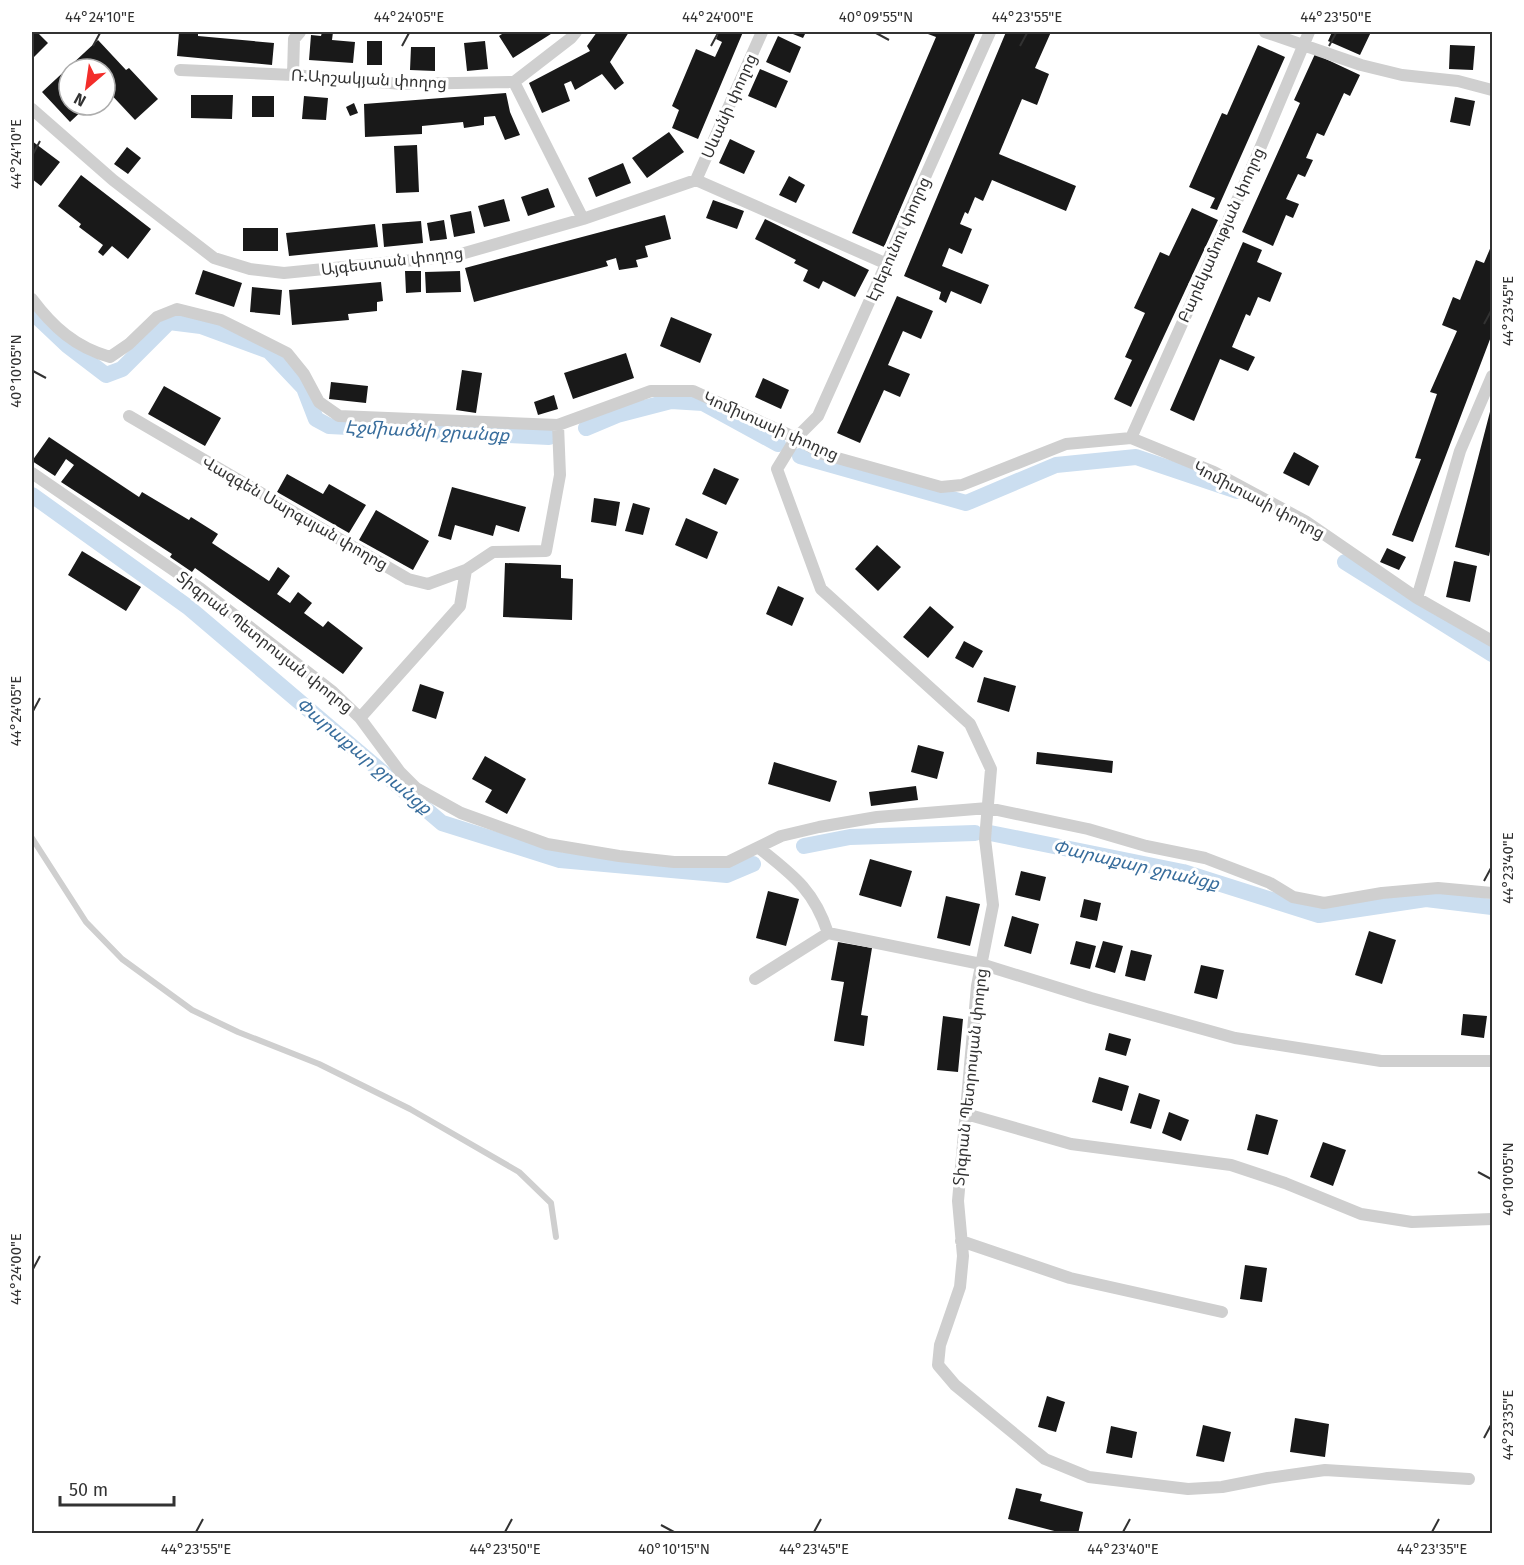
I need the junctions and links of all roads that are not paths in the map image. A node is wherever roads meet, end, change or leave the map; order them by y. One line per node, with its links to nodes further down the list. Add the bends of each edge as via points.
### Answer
1 (300, 32): 9 (street, via 294,39)
2 (576, 32): 10 (street)
3 (762, 32): 13 (street, Սևանի փողոց)
4 (990, 32): 15 (street, Էրեբունու փողոց)
5 (1265, 32): 7 (street)
6 (1309, 32): 7 (street, Բարեկամության փողոց)
7 (1304, 45): 11 (street, via 1402,75 1458,81); 21 (street, Բարեկամության փողոց)
8 (180, 70): 9 (street, Ռ.Արշակյան փողոց)
9 (293, 75): 10 (street, Ռ.Արշակյան փողոց, via 402,84)
10 (514, 82): 14 (street)
11 (1492, 90)
12 (32, 109): 14 (street, Այգեստան փողոց, via 113,180 214,258 249,269 284,273 454,256)
13 (696, 180): 14 (street, Այգեստան փողոց); 15 (street)
14 (583, 219)
15 (887, 264): 20 (street, Էրեբունու փողոց, via 818,416)
16 (32, 299): 19 (street, Կոմիտասի փողոց, via 49,322 89,351 110,357 157,317 177,309 221,320 287,353 319,402 339,416)
17 (1492, 376): 24 (street, via 1460,451)
18 (129, 416): 23 (street, Վազգեն Սարգսյան փողոց, via 408,579 428,584)
19 (558, 425): 20 (street, Կոմիտասի փողոց, via 651,391 693,391); 23 (street, Վազգեն Սարգսյան փողոց, via 560,475 546,551 493,552)
20 (796, 438): 21 (street, Կոմիտասի փողոց, via 823,454 941,487 962,485 1066,444); 27 (street, Տիգրան Պետրոսյան փողոց, via 777,469 821,589 970,724 991,769)
21 (1131, 438): 24 (street, Կոմիտասի փողոց, via 1214,472 1305,521)
22 (32, 473): 26 (street, Տիգրան Պետրոսյան փողոց, via 201,588)
23 (466, 570): 26 (street, via 460,606)
24 (1417, 598): 25 (street, Կոմիտասի փողոց)
25 (1492, 641)
26 (360, 717): 29 (street, Տիգրան Պետրոսյան փողոց, via 416,788 460,813 547,844 674,862 728,862)
27 (988, 808): 29 (street, Տիգրան Պետրոսյան փողոց, via 819,826 781,836); 30 (street, Տիգրան Պետրոսյան փողոց, via 1205,858 1270,882 1293,897 1324,903 1438,888); 32 (street, Տիգրան Պետրոսյան փողոց, via 985,839 993,905)
28 (32, 838): 37 (lane, via 86,922 122,959 192,1010 410,1109 519,1172 551,1203)
29 (759, 848): 31 (street, via 808,891 822,912)
30 (1492, 893)
31 (828, 933): 32 (street); 33 (street)
32 (981, 964): 34 (street, via 1235,1038 1381,1061); 35 (street, Տիգրան Պետրոսյան փողոց)
33 (755, 979)
34 (1492, 1062)
35 (966, 1114): 36 (street, via 1071,1144 1231,1165 1361,1214 1412,1222); 38 (street, Տիգրան Պետրոսյան փողոց, via 958,1201)
36 (1492, 1219)
37 (556, 1237)
38 (961, 1241): 39 (street, via 1070,1278); 40 (street, Տիգրան Պետրոսյան փողոց, via 960,1287 940,1345 938,1365 955,1385 1045,1459 1089,1477 1188,1489 1325,1470)
39 (1222, 1312)
40 (1469, 1479)

